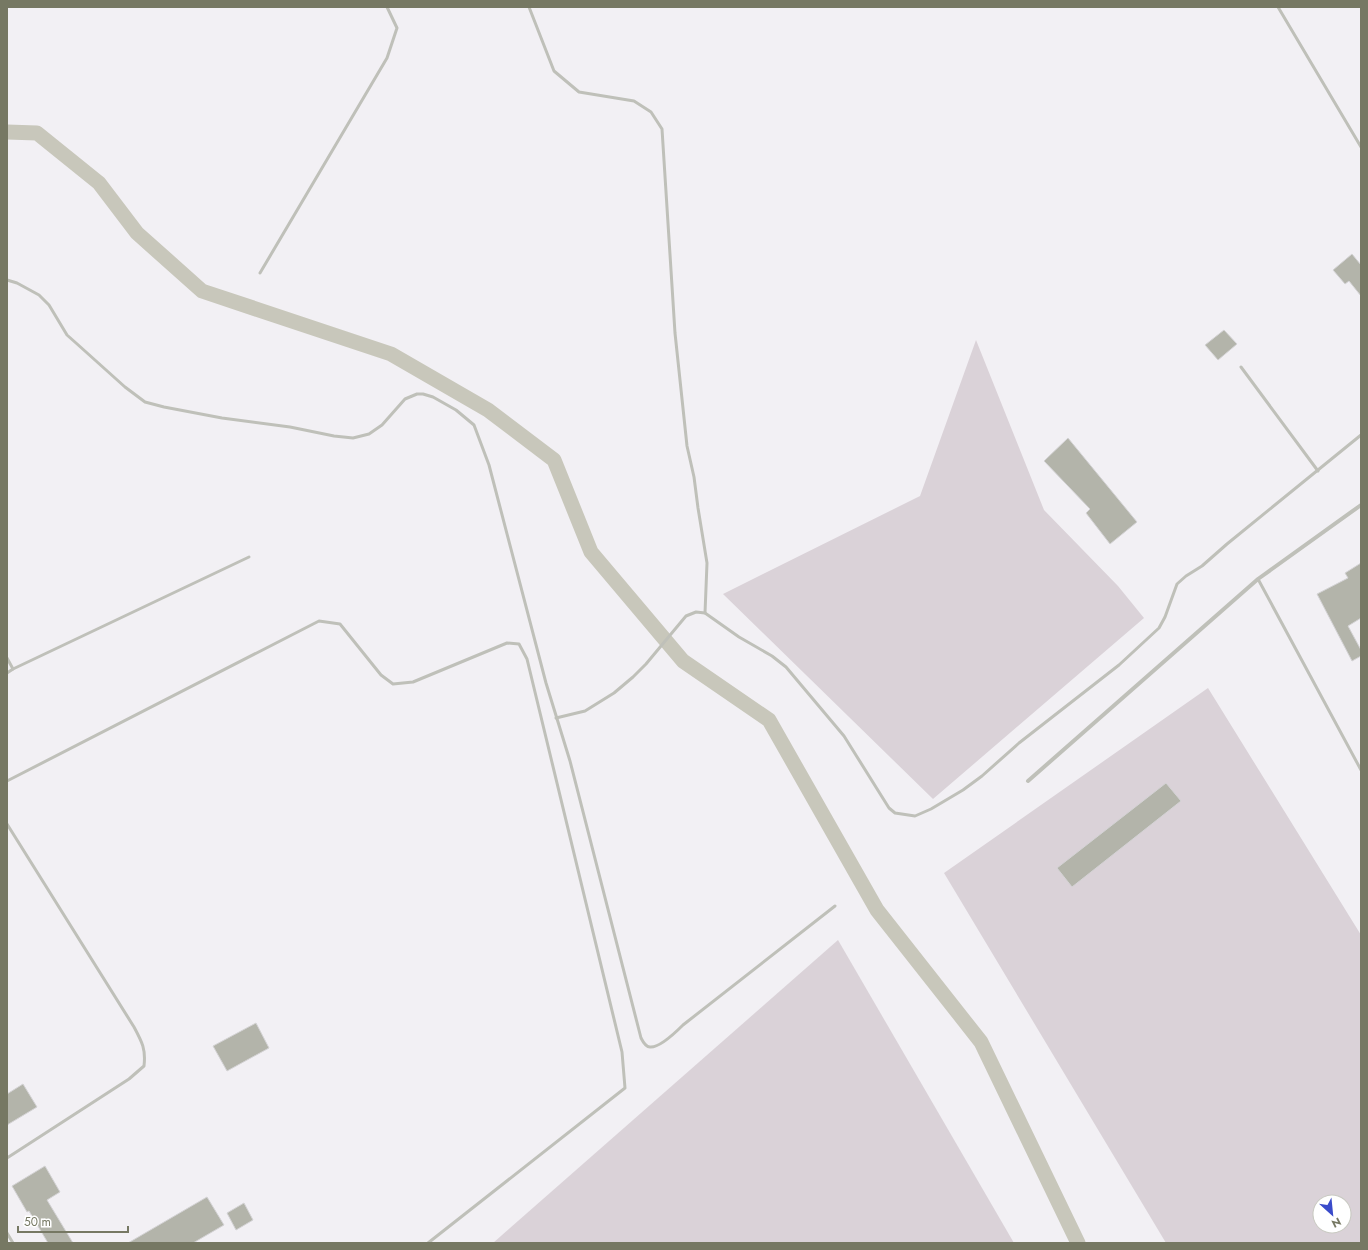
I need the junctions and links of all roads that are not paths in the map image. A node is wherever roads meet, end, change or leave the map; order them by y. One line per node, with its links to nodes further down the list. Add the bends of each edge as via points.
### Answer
1 (387, 7): 5 (lane, via 397,28 387,58)
2 (529, 7): 13 (lane, via 554,71 579,92 634,101 651,112 662,128 675,333 687,446 707,563)
3 (1278, 7): 4 (lane)
4 (1361, 147)
5 (260, 273)
6 (7, 280): 17 (lane, via 39,295 50,305 67,335 145,402 222,418 353,438 369,434 382,425 405,399 417,394 433,397 456,410 474,425 489,466)
7 (1241, 367): 9 (lane)
8 (1361, 435): 9 (lane)
9 (1318, 471): 13 (lane, via 1177,584 1159,628 1119,664 963,790 915,816 895,813 889,808 844,736 786,667)
10 (1361, 505): 12 (street)
11 (249, 557): 15 (lane)
12 (1258, 579): 18 (lane); 20 (street)
13 (705, 613): 17 (lane, via 696,612 686,616 633,678 600,703 585,711)
14 (7, 658): 15 (lane)
15 (13, 669): 16 (lane)
16 (7, 673)
17 (556, 718): 22 (lane, via 570,760 641,1038 648,1046 657,1045 670,1037)
18 (1361, 770)
19 (7, 781): 26 (lane, via 319,621 340,624 381,675 393,684 413,682 507,643 518,644 529,667 622,1052 626,1088)
20 (1028, 781)
21 (7, 824): 23 (lane, via 134,1027 143,1043 145,1056 144,1066 129,1079)
22 (835, 906)
23 (7, 1158)
24 (7, 1233): 25 (lane)
25 (12, 1243)
26 (428, 1243)

